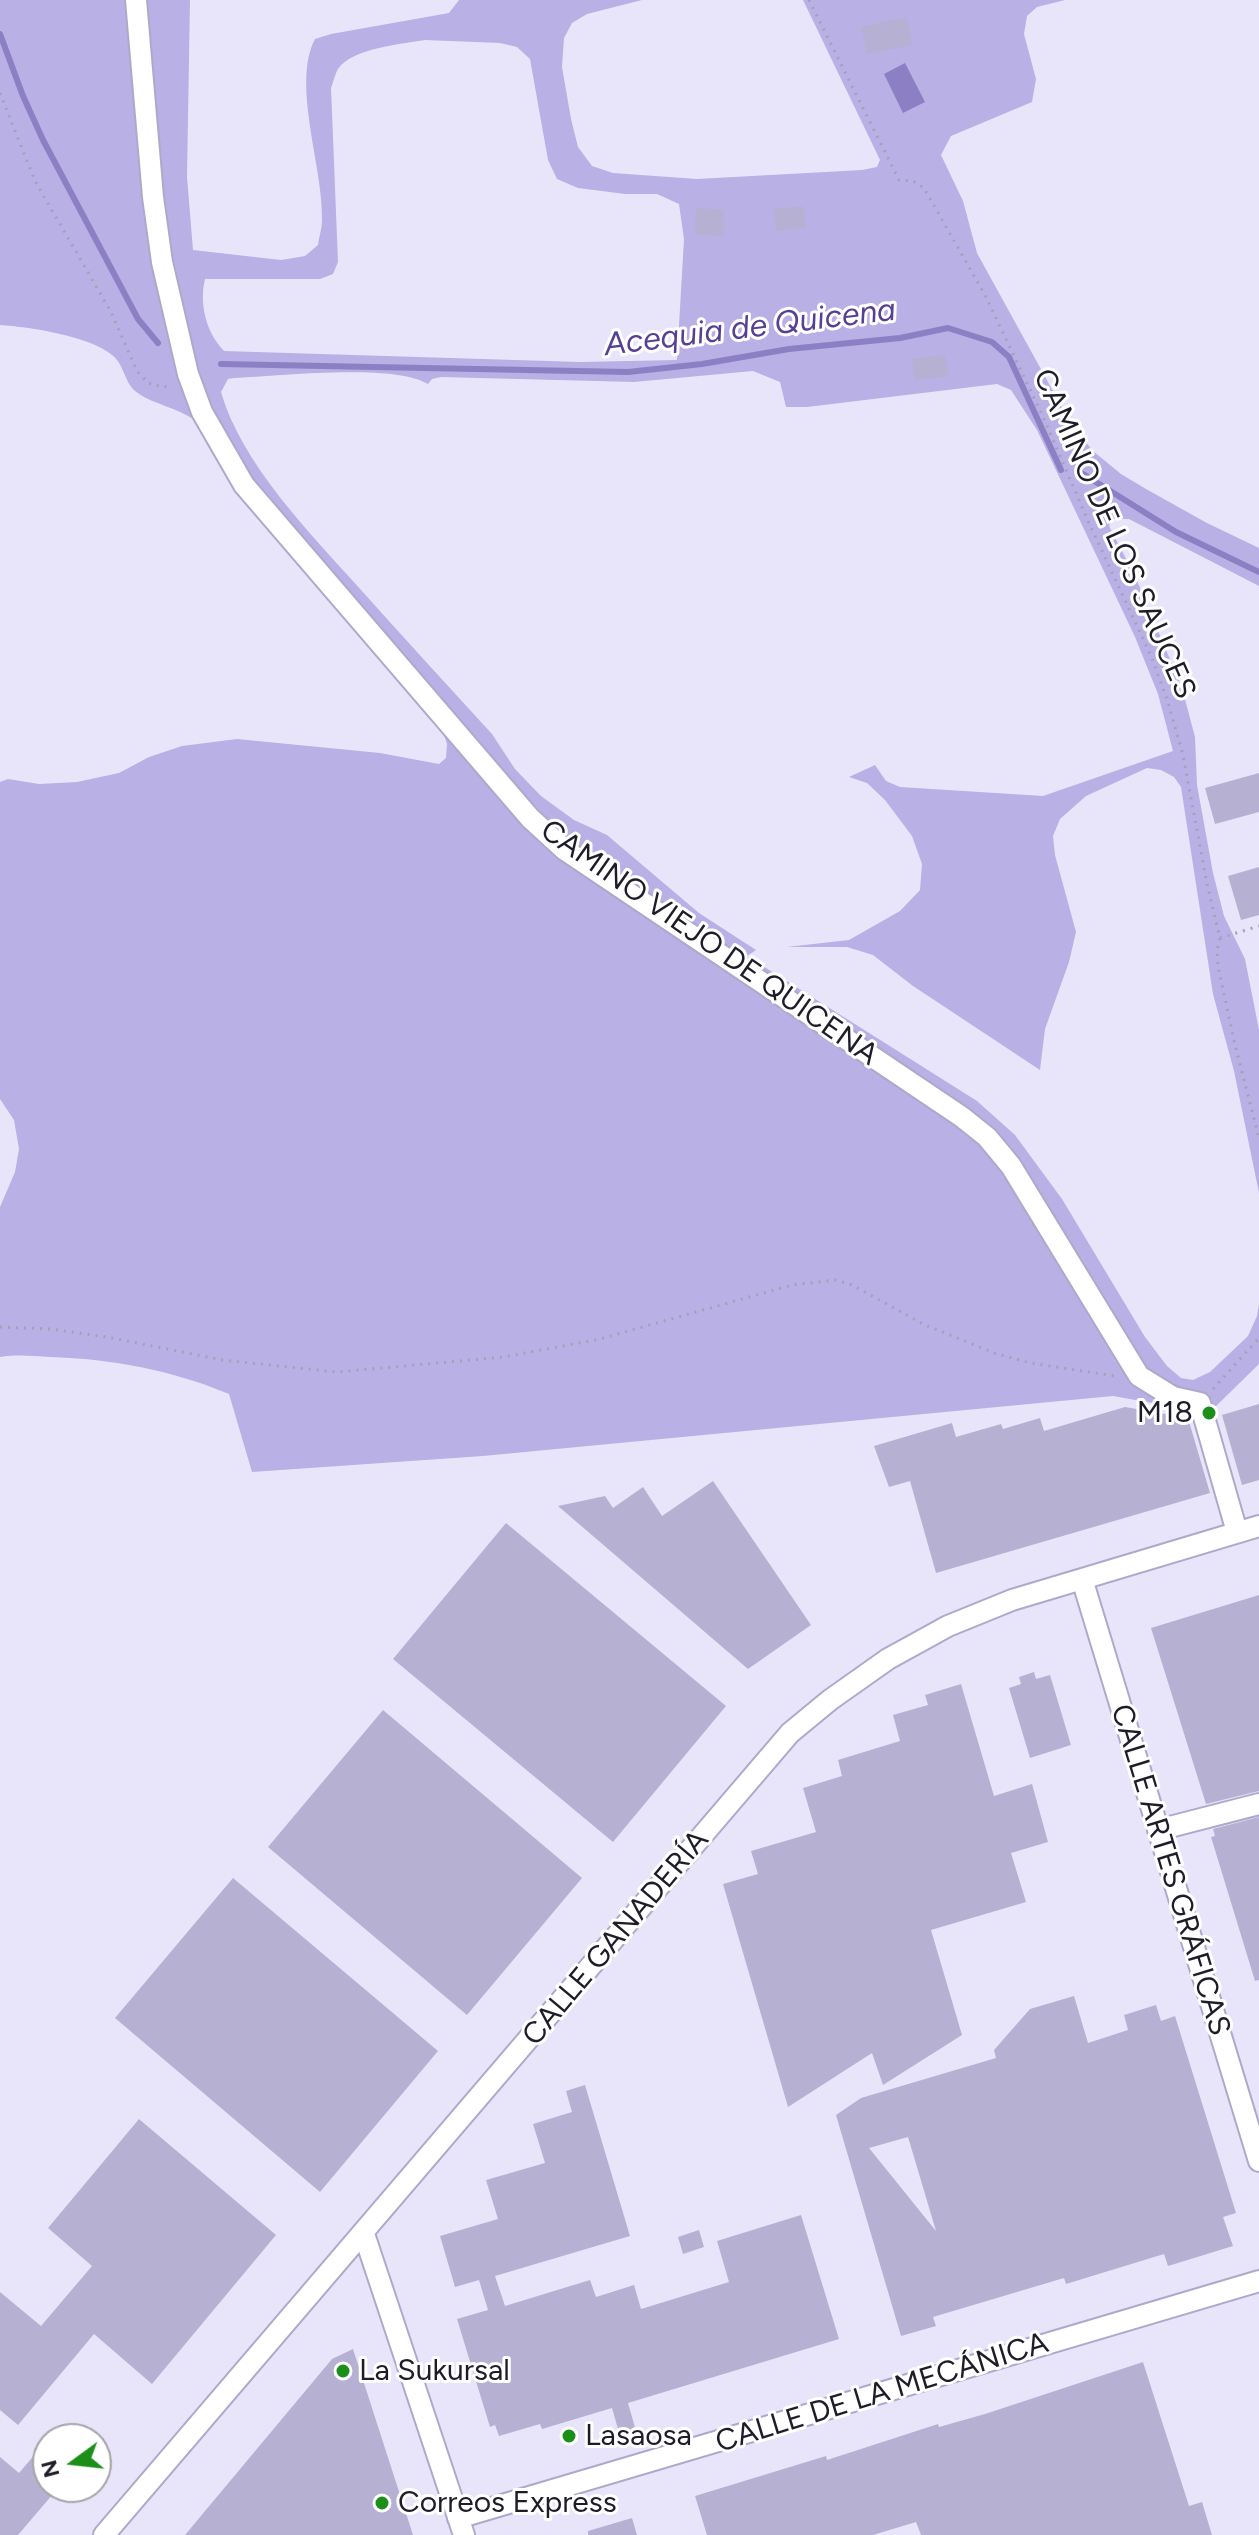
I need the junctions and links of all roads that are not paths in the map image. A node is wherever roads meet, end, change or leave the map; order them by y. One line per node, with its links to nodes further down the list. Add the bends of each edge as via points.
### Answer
1 (136, 0): 3 (street, CAMINO VIEJO DE QUICENA, via 162,262 188,374 202,412 244,485 530,818 565,850 987,1137 1011,1166 1139,1376 1173,1397 1200,1403)
2 (1259, 1526): 3 (street, CALLE GANADERÍA)
3 (1237, 1532): 4 (street, CALLE GANADERÍA)
4 (1082, 1579): 6 (street, CALLE ARTES GRÁFICAS); 8 (street, CALLE GANADERÍA, via 948,1626 888,1659 790,1733)
5 (1259, 1804): 6 (street)
6 (1158, 1830): 7 (street, CALLE ARTES GRÁFICAS)
7 (1259, 2161)
8 (364, 2234): 10 (street); 11 (street, CALLE GANADERÍA)
9 (1259, 2281): 10 (street, CALLE DE LA MECÁNICA)
10 (461, 2527)
11 (104, 2535)

